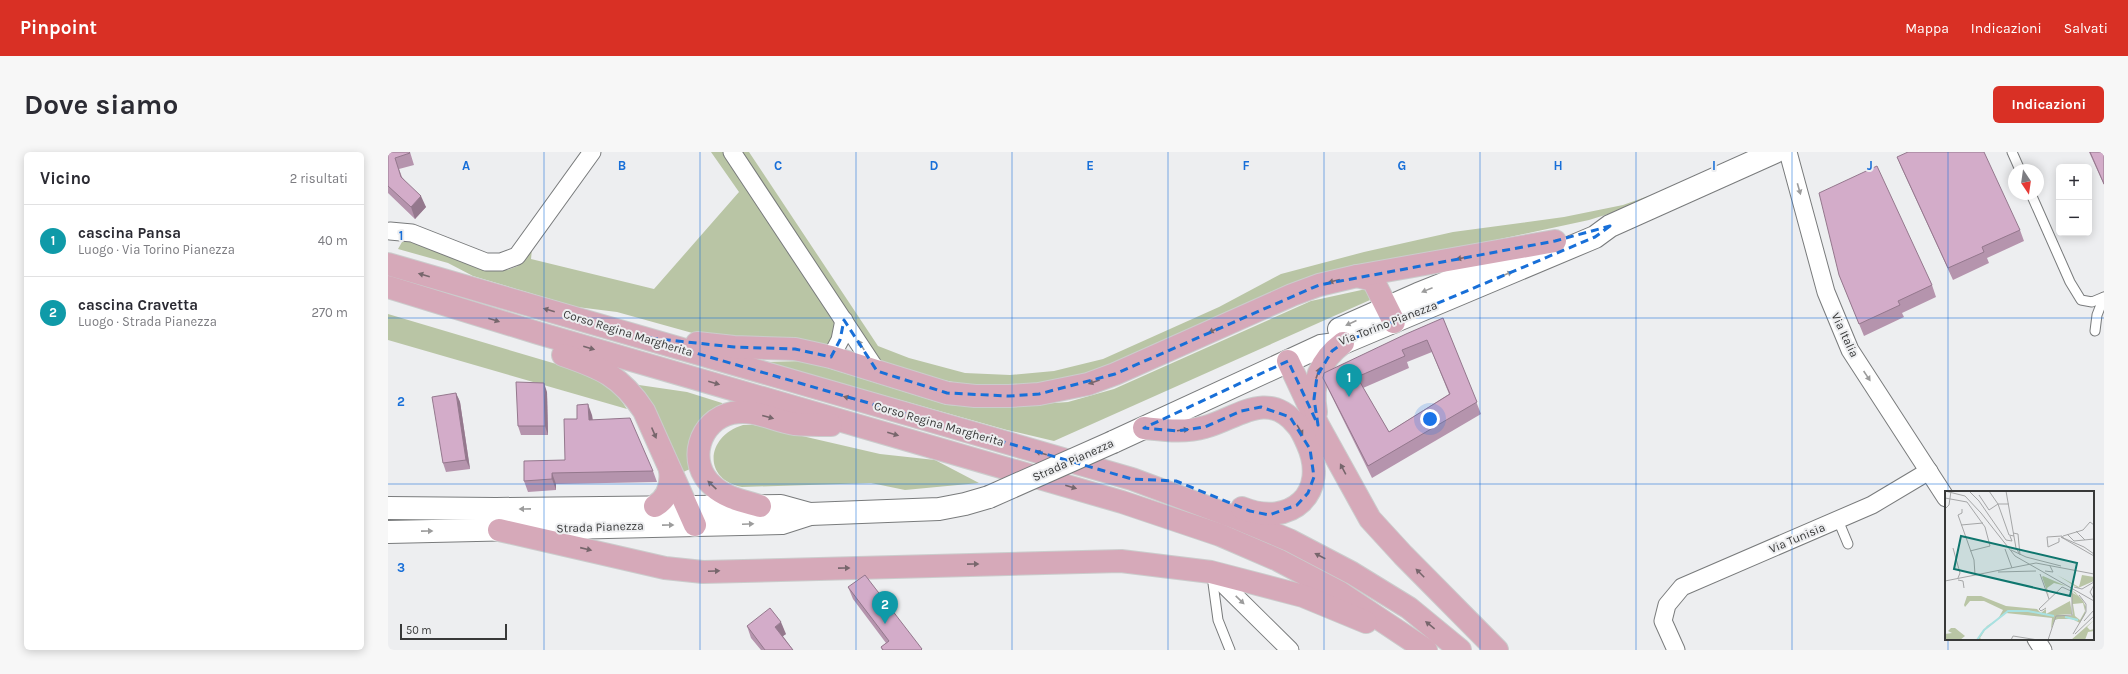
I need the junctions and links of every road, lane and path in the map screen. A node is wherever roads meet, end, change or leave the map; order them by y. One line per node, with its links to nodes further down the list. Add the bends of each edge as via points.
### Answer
1 (592, 152): 9 (street, via 517,256 501,262 486,262 412,233)
2 (732, 152): 16 (street)
3 (1775, 152): 8 (main road, Via Torino Pianezza)
4 (1788, 152): 29 (street, Via Italia, one-way to 29, via 1826,292 1850,350)
5 (2012, 152): 6 (lane)
6 (2017, 164)
7 (2034, 200): 14 (lane, via 2070,282 2081,300 2092,302)
8 (1610, 226): 10 (main road, Via Torino Pianezza); 15 (main road, Via Torino Pianezza, one-way to 8, via 1595,237)
9 (389, 230)
10 (1555, 241): 12 (main road, one-way to 12); 15 (main road, Via Torino Pianezza, one-way to 15, via 1506,258)
11 (388, 264): 19 (main road, Corso Regina Margherita, one-way to 11)
12 (1357, 276): 15 (main road, via 1373,280); 24 (main road, one-way to 24, via 1319,285 1292,295 1116,374 1066,389 1009,396 954,394)
13 (395, 291): 18 (main road, Corso Regina Margherita, one-way to 18)
14 (2104, 297): 17 (lane, via 2097,315)
15 (1390, 315): 20 (main road, Via Torino Pianezza); 21 (main road, Via Torino Pianezza, one-way to 21, via 1337,330)
16 (844, 320): 22 (street, via 840,340); 24 (street, one-way to 16)
17 (2095, 331)
18 (538, 333): 26 (main road, Corso Regina Margherita, one-way to 26); 28 (main road, one-way to 28, via 562,355 602,369 626,388 644,411)
19 (640, 337): 22 (main road, via 734,347 795,349); 30 (main road, Corso Regina Margherita, one-way to 19)
20 (1343, 343): 21 (main road, Via Torino Pianezza); 25 (main road, one-way to 20, via 1314,399 1317,376 1321,364)
21 (1321, 346): 23 (main road, Strada Pianezza)
22 (831, 357): 24 (main road)
23 (1288, 361): 25 (main road); 27 (main road, Strada Pianezza)
24 (877, 371)
25 (1318, 425): 48 (main road, one-way to 25, via 1370,519)
26 (865, 426): 33 (main road, one-way to 26, via 723,494 704,476 699,462 698,446 704,433 715,420 742,412 794,424); 44 (main road, Corso Regina Margherita, one-way to 44, via 1122,502 1220,535 1278,560 1339,592)
27 (1144, 428): 30 (main road, one-way to 30, via 1177,431 1205,427 1250,408 1271,408 1290,417 1298,425 1313,459 1314,476 1308,493 1297,505 1291,510 1269,515 1250,512 1176,481); 36 (main road, Strada Pianezza, bridge, via 989,497 965,504 910,510)
28 (670, 470): 32 (main road, via 669,489 664,499); 37 (main road)
29 (1929, 472): 31 (street, Via Italia); 38 (street, Via Tunisia, via 1872,505)
30 (1132, 480): 47 (main road, Corso Regina Margherita, one-way to 30, via 1409,608 1352,573 1289,540)
31 (1945, 496)
32 (655, 506): 35 (main road, Strada Pianezza); 37 (main road, Strada Pianezza)
33 (760, 506): 36 (main road, Strada Pianezza, via 781,506); 37 (main road, Strada Pianezza)
34 (388, 508): 35 (main road, Strada Pianezza, one-way to 34)
35 (555, 508): 40 (main road, via 544,521)
36 (810, 514): 37 (main road, Strada Pianezza, one-way to 36, via 782,523)
37 (691, 516): 40 (main road, Strada Pianezza, one-way to 37)
38 (1838, 520): 41 (lane); 49 (street, Via Tunisia, via 1682,587 1667,605 1663,621)
39 (388, 532): 40 (main road, one-way to 40, via 499,530)
40 (546, 534): 42 (main road, one-way to 42, via 666,568 703,572 1121,561)
41 (1848, 544)
42 (1211, 572): 44 (main road, via 1304,596); 45 (lane, via 1218,620); 46 (street, one-way to 46)
43 (2037, 640): 50 (street)
44 (1421, 646)
45 (1230, 650)
46 (1290, 650)
47 (1460, 650)
48 (1497, 650)
49 (1676, 650)
50 (2043, 650)

